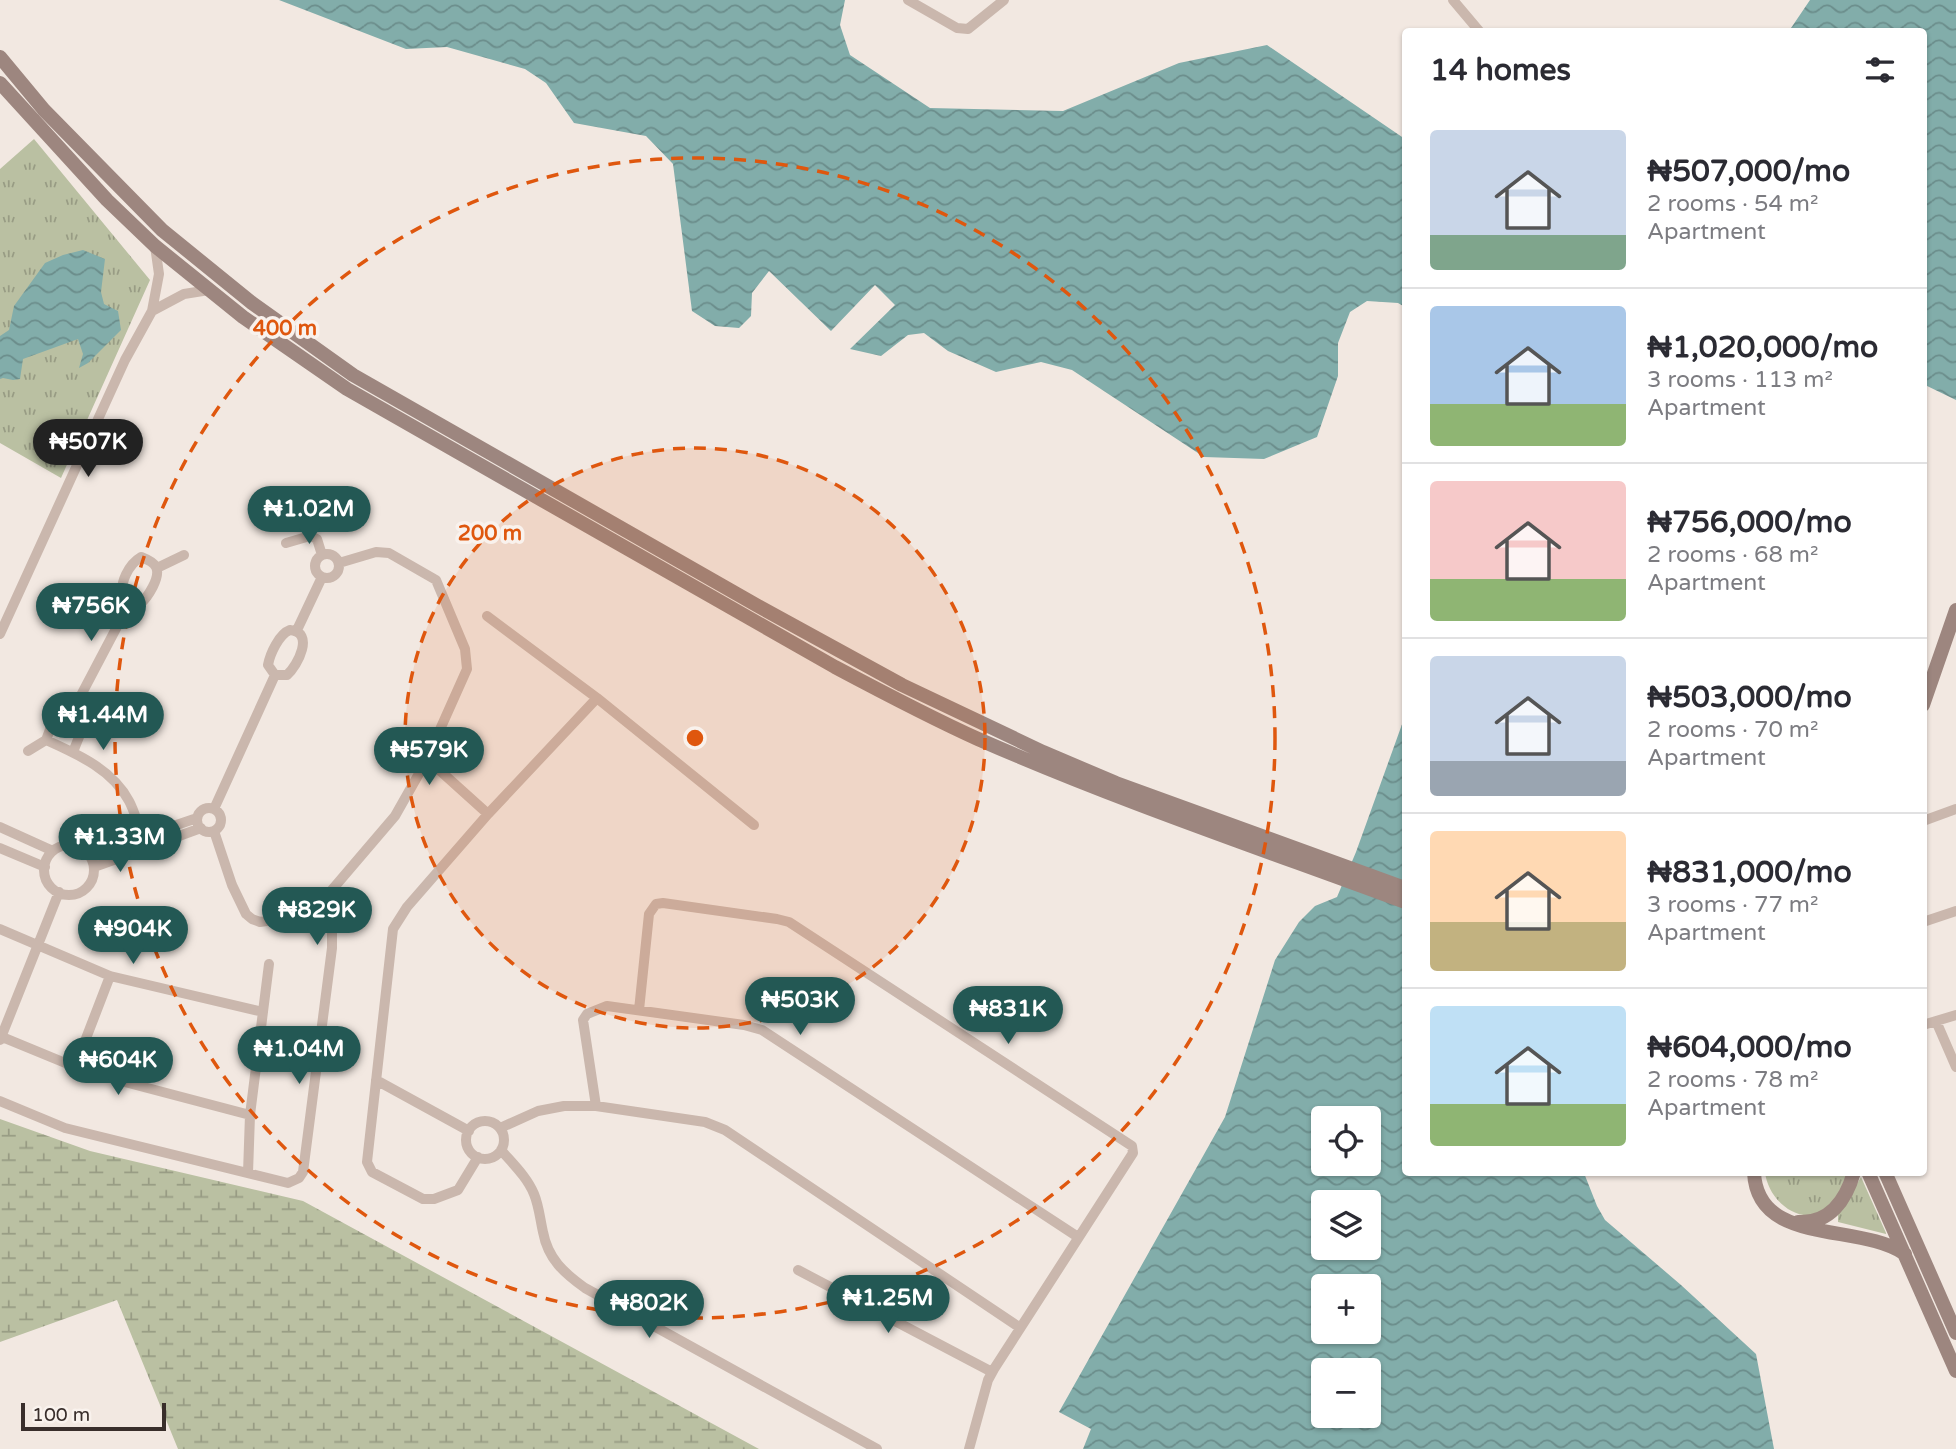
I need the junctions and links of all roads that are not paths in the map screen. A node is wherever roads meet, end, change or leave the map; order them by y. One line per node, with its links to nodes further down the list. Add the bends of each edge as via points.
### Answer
1 (908, 0): 2 (street, via 957,28 968,29)
2 (1004, 0)
3 (1453, 0): 4 (street)
4 (1477, 28)
5 (0, 57): 44 (main road, via 44,110 162,230 251,303 354,375 902,685 1043,752)
6 (0, 83): 7 (main road)
7 (155, 246): 8 (main road); 9 (street, via 159,274)
8 (209, 290): 9 (street, via 184,294); 44 (main road, via 347,389 912,708 1064,775)
9 (152, 312): 20 (street, via 125,360)
10 (286, 544): 12 (street, via 310,536 317,539)
11 (184, 555): 14 (street)
12 (323, 555): 13 (street, via 332,555); 15 (street, via 315,566)
13 (339, 563): 15 (street, via 335,575); 28 (street, via 376,552 389,553 436,580 465,649 467,668)
14 (157, 568): 16 (street, via 147,598 141,604); 16 (street, via 141,557 132,562 121,589)
15 (322, 577): 19 (street)
16 (130, 602): 24 (street)
17 (1956, 610): 22 (main road)
18 (487, 616): 23 (street)
19 (297, 630): 21 (street, via 284,632 269,658); 21 (street, via 303,646 291,671)
20 (0, 635)
21 (275, 675): 29 (street)
22 (1927, 693)
23 (597, 698): 31 (street); 34 (street)
24 (79, 699): 25 (street, via 62,703); 27 (street, via 87,709)
25 (46, 740): 26 (street); 27 (street)
26 (28, 751)
27 (73, 752): 37 (street, via 120,787)
28 (427, 760): 31 (street); 48 (street, via 395,816)
29 (214, 809): 33 (street, via 203,809); 36 (street, via 221,818)
30 (1956, 809): 32 (street)
31 (488, 814): 65 (street, via 393,929)
32 (1927, 820)
33 (199, 823): 36 (street, via 206,831); 38 (street)
34 (754, 825)
35 (0, 827): 41 (street)
36 (214, 831): 48 (street, via 239,904 252,919 273,920 325,898)
37 (141, 832): 38 (street); 39 (street)
38 (155, 839): 42 (street, via 155,849 149,855)
39 (133, 841): 42 (street); 43 (street)
40 (0, 848): 45 (street)
41 (53, 851): 43 (street, via 71,845); 45 (street)
42 (136, 852): 46 (street)
43 (89, 855): 46 (street)
44 (1319, 863): 47 (main road); 50 (main road)
45 (45, 867): 49 (street, via 50,886)
46 (94, 867): 49 (street, via 91,881 80,892)
47 (1402, 887)
48 (332, 890): 73 (street, via 332,948 303,1172 288,1183)
49 (59, 892): 54 (street)
50 (1402, 901)
51 (1956, 911): 52 (street)
52 (1927, 921)
53 (0, 929): 54 (street)
54 (36, 945): 56 (street); 62 (street)
55 (269, 964): 58 (street)
56 (110, 976): 58 (street); 63 (street)
57 (639, 1010): 67 (street, via 607,1006 583,1020); 79 (street, via 762,1030); 79 (street, via 649,914 656,904 789,922 1132,1146 1133,1153)
58 (263, 1012): 68 (street)
59 (1956, 1015): 60 (street)
60 (1936, 1021): 61 (street); 64 (street)
61 (1927, 1024)
62 (0, 1038): 63 (street)
63 (75, 1066): 68 (street)
64 (1956, 1067)
65 (376, 1080): 70 (street); 72 (street, via 367,1162 372,1172 423,1199 434,1199 458,1190)
66 (0, 1101): 73 (street, via 65,1128)
67 (596, 1106): 69 (street, via 538,1111); 82 (street, via 705,1122 725,1130)
68 (250, 1115): 73 (street)
69 (500, 1128): 70 (street, via 482,1121); 71 (street, via 504,1138)
70 (468, 1131): 72 (street, via 469,1148)
71 (501, 1150): 72 (street, via 490,1158); 86 (street, via 527,1179 543,1236 563,1272)
72 (478, 1157)
73 (248, 1173)
74 (1755, 1176): 78 (main road, via 1766,1206)
75 (1853, 1176): 78 (main road, via 1836,1210 1816,1220)
76 (1870, 1176): 80 (main road)
77 (1887, 1176): 83 (main road)
78 (1785, 1221): 80 (main road, via 1873,1239)
79 (1078, 1237): 82 (street)
80 (1905, 1254): 84 (main road)
81 (798, 1270): 85 (street)
82 (1019, 1326): 85 (street)
83 (1956, 1334)
84 (1956, 1371)
85 (992, 1372): 87 (street)
86 (877, 1449)
87 (969, 1449)

